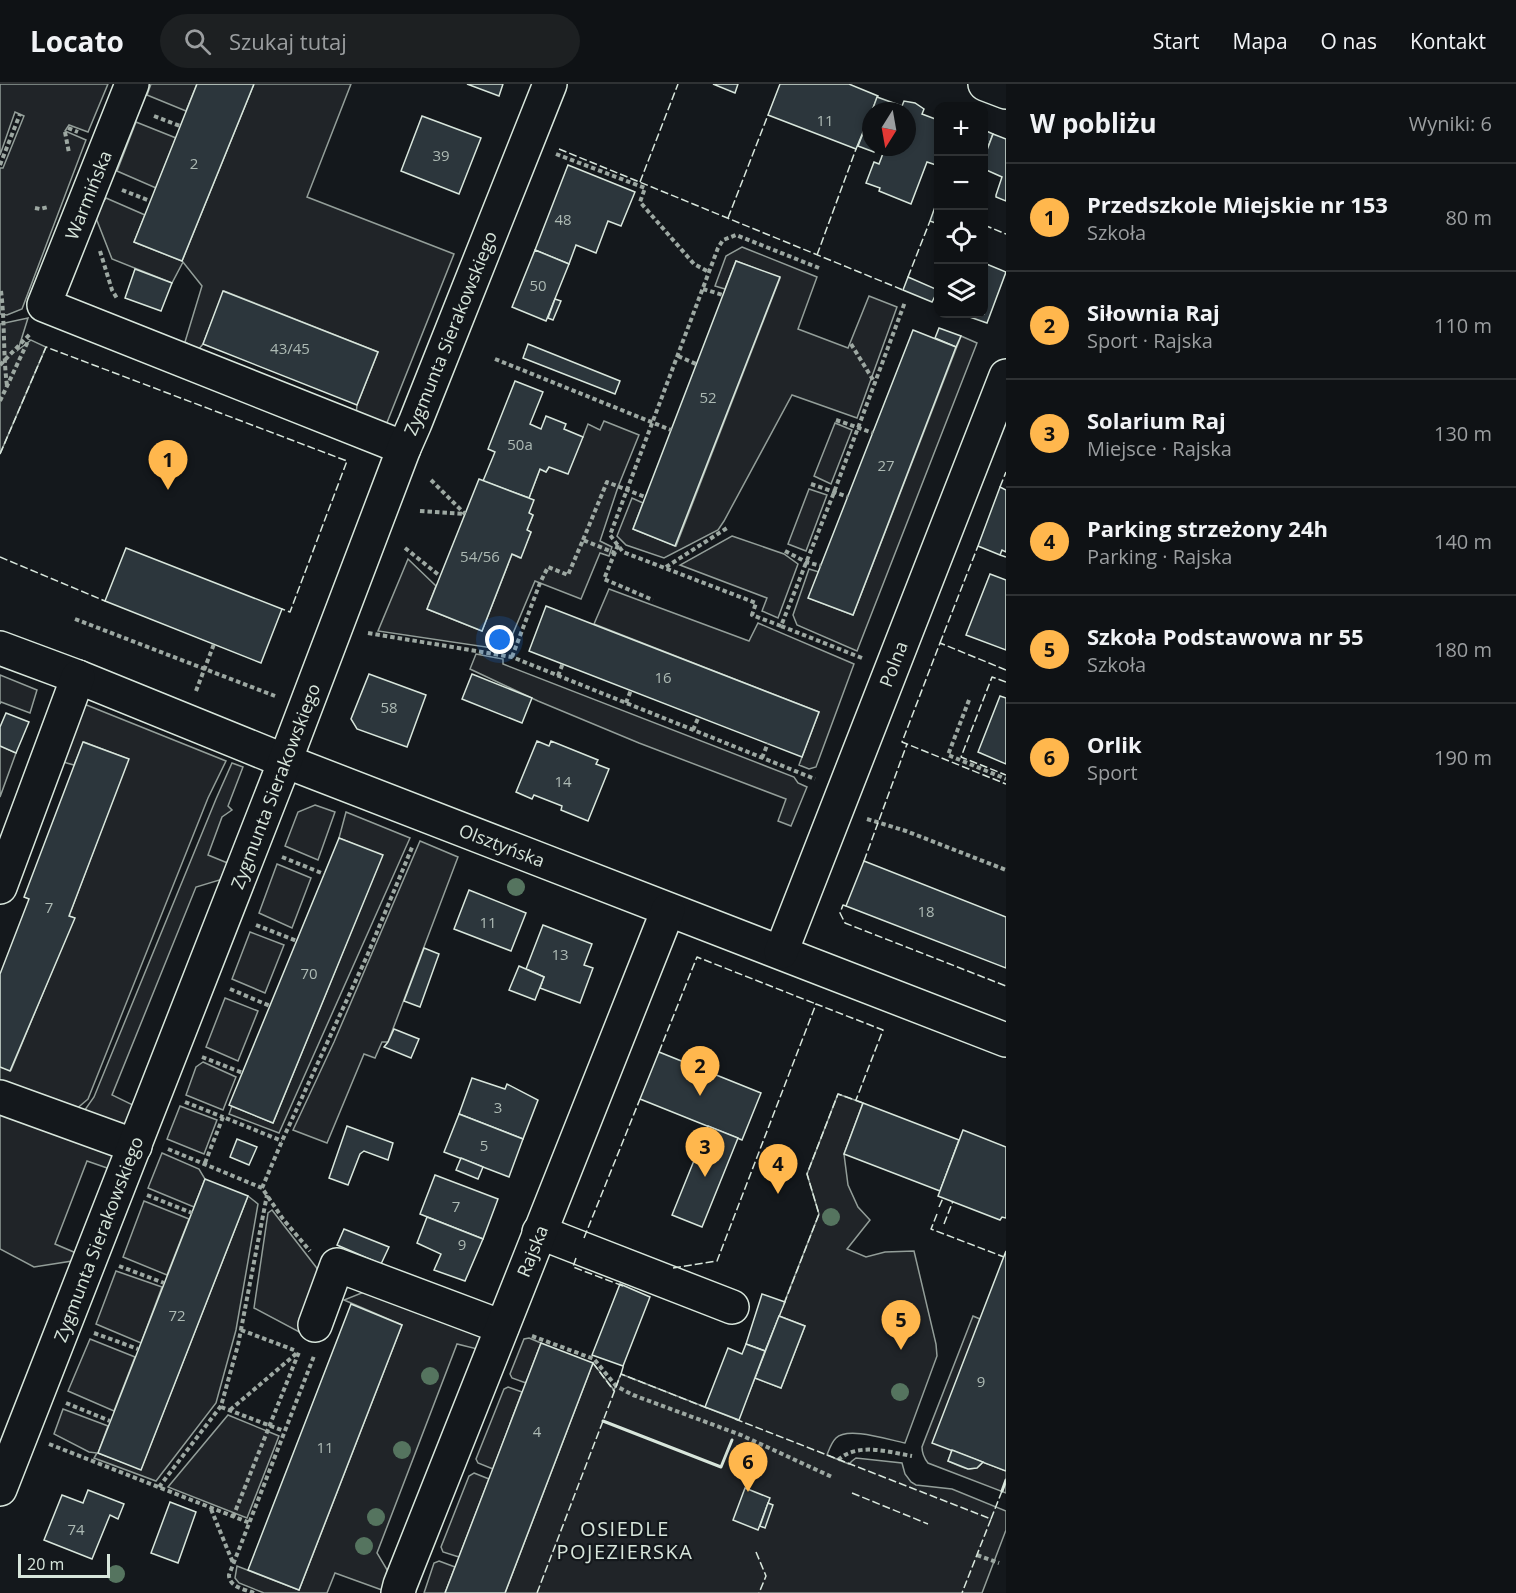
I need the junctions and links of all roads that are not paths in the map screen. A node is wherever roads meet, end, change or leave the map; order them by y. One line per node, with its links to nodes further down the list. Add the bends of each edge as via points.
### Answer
1 (132, 84): 6 (street, Warmińska, via 45,305)
2 (550, 84): 6 (street, Zygmunta Sierakowskiego)
3 (985, 84): 4 (street)
4 (1006, 92)
5 (1006, 376): 12 (street, Polna)
6 (404, 448): 9 (street, Zygmunta Sierakowskiego)
7 (0, 648): 8 (street, Olsztyńska)
8 (78, 677): 9 (street, Olsztyńska); 10 (street)
9 (285, 761): 11 (street, Olsztyńska); 15 (street, Zygmunta Sierakowskiego)
10 (0, 887)
11 (668, 910): 12 (street, Olsztyńska); 16 (street, Rajska)
12 (781, 952): 13 (street, Olsztyńska)
13 (1006, 1040)
14 (0, 1097): 15 (street)
15 (135, 1146): 20 (street, Zygmunta Sierakowskiego)
16 (540, 1232): 17 (street); 18 (street, Rajska)
17 (732, 1307)
18 (502, 1327): 19 (street, via 337,1265); 22 (street, Rajska)
19 (311, 1341)
20 (7, 1454): 21 (street, Zygmunta Sierakowskiego)
21 (0, 1489)
22 (398, 1593)

